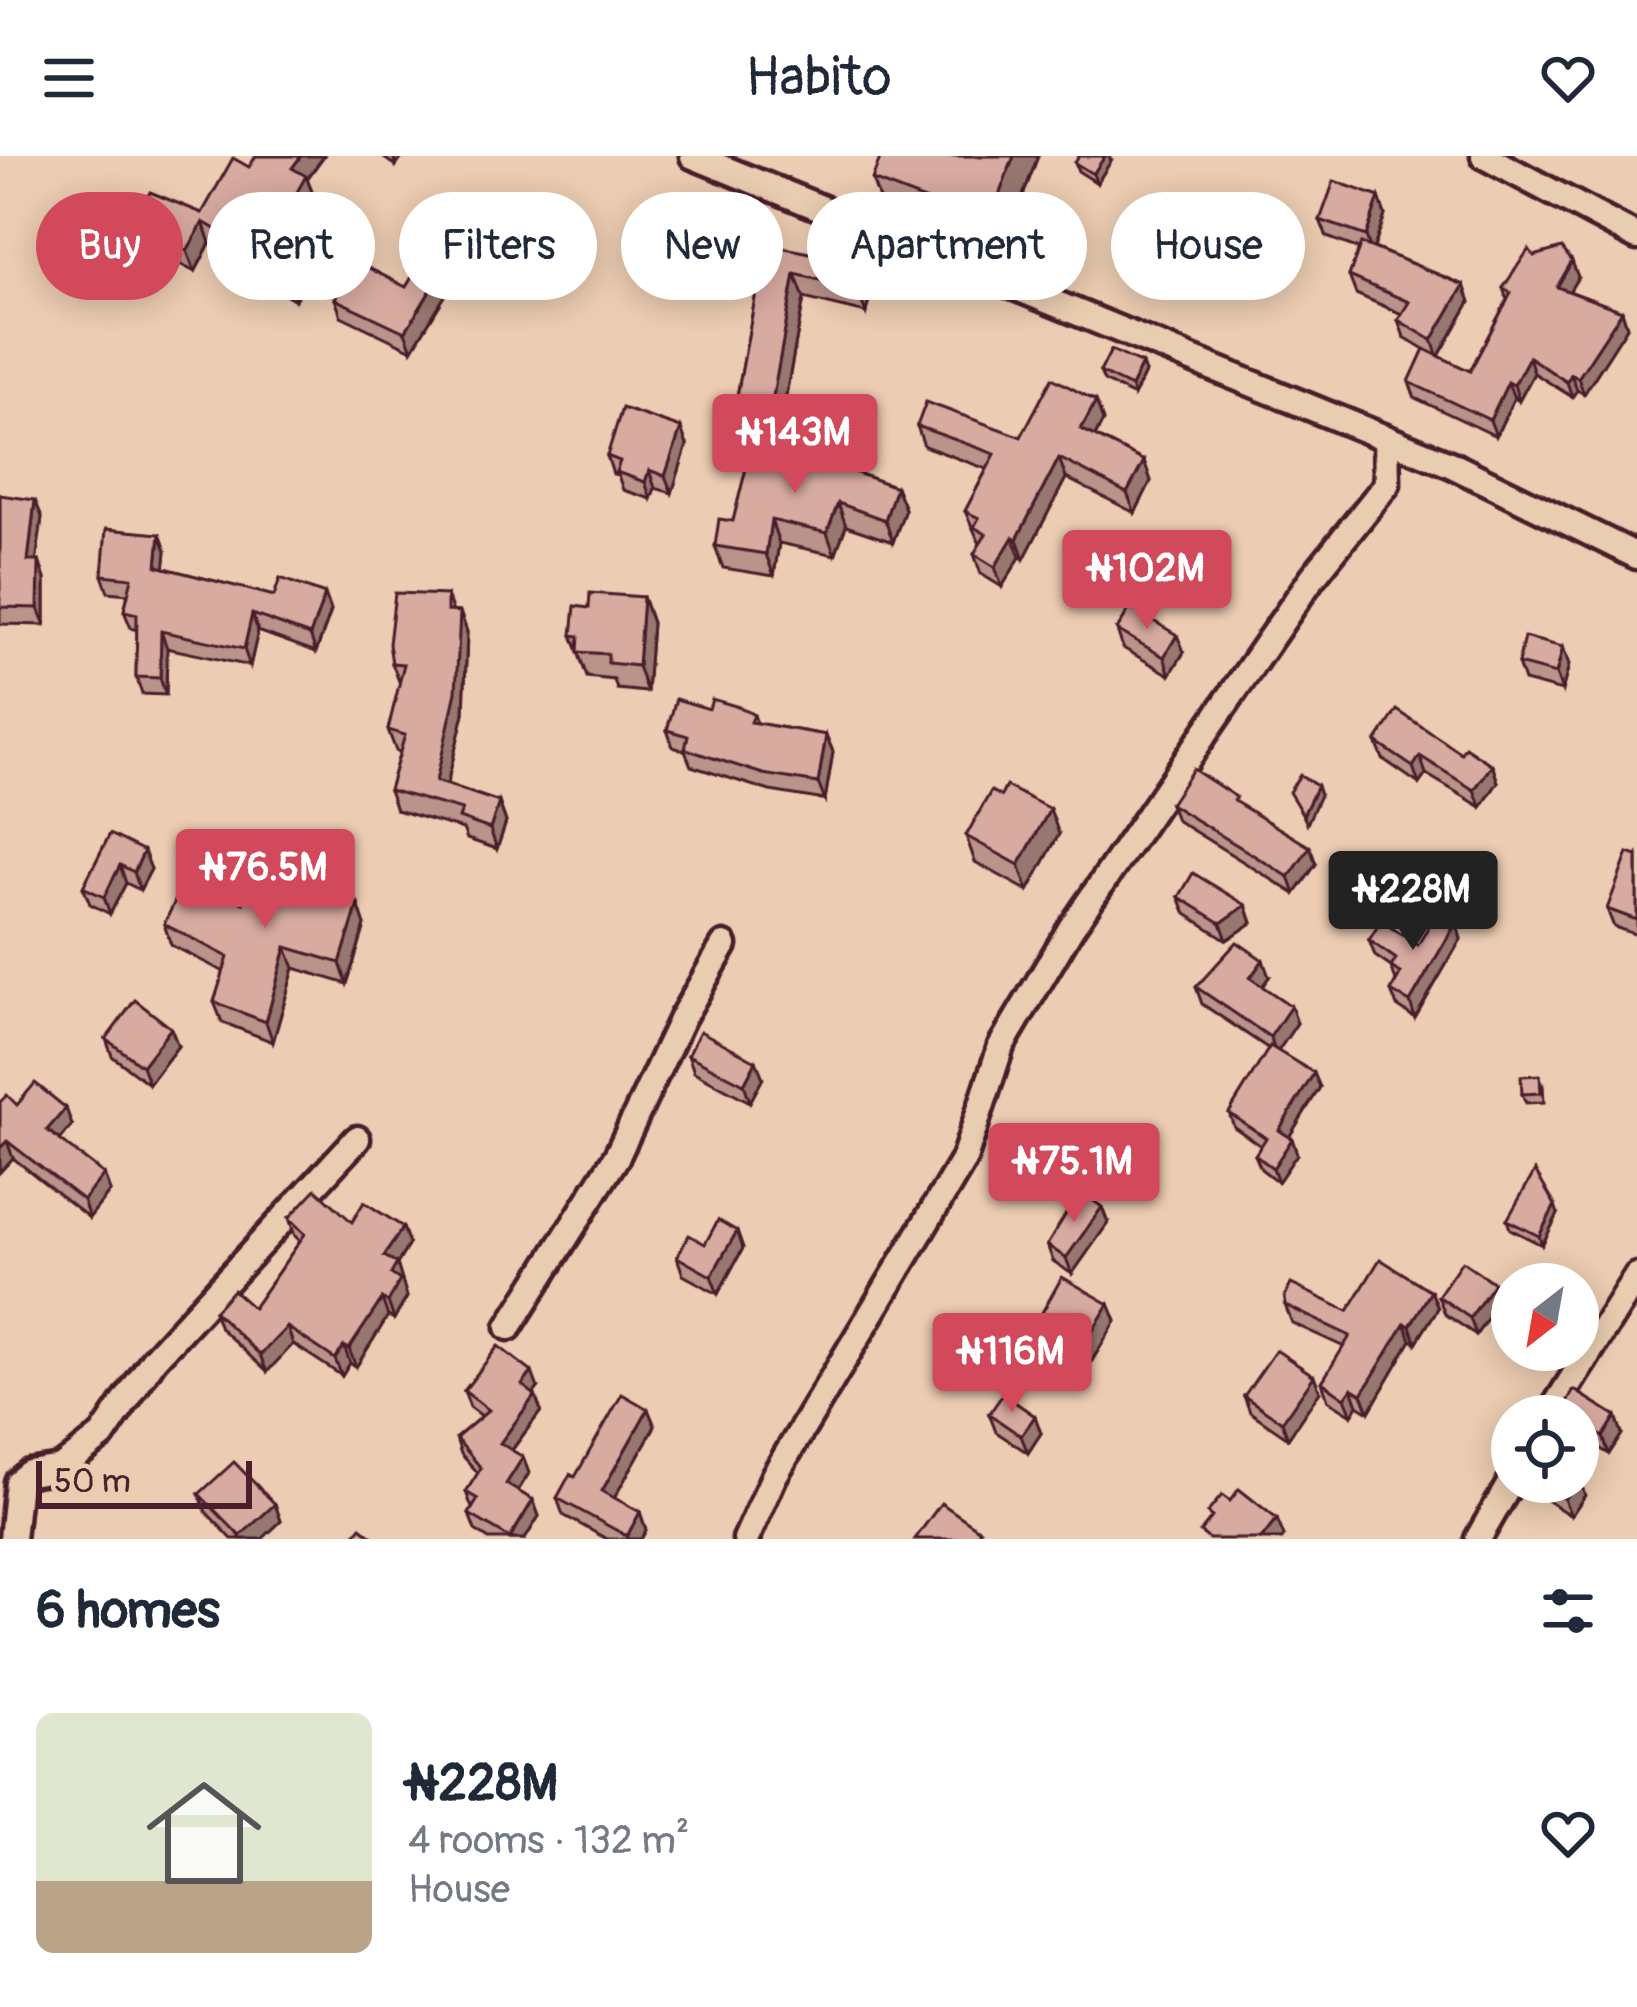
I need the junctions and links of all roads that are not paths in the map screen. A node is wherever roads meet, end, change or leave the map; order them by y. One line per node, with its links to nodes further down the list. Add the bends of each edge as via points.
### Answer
1 (693, 156): 4 (street)
2 (1484, 156): 3 (street)
3 (1637, 237)
4 (1385, 438): 5 (street); 13 (street, via 1387,484 1312,578 1084,908 1001,1046 964,1159 774,1476)
5 (1634, 552)
6 (724, 945): 9 (street, via 617,1156)
7 (358, 1139): 12 (street, via 154,1359 102,1436 61,1468 18,1482)
8 (1637, 1276): 10 (street)
9 (509, 1327)
10 (1562, 1395)
11 (1499, 1503): 14 (street)
12 (12, 1539)
13 (746, 1539)
14 (1478, 1539)

